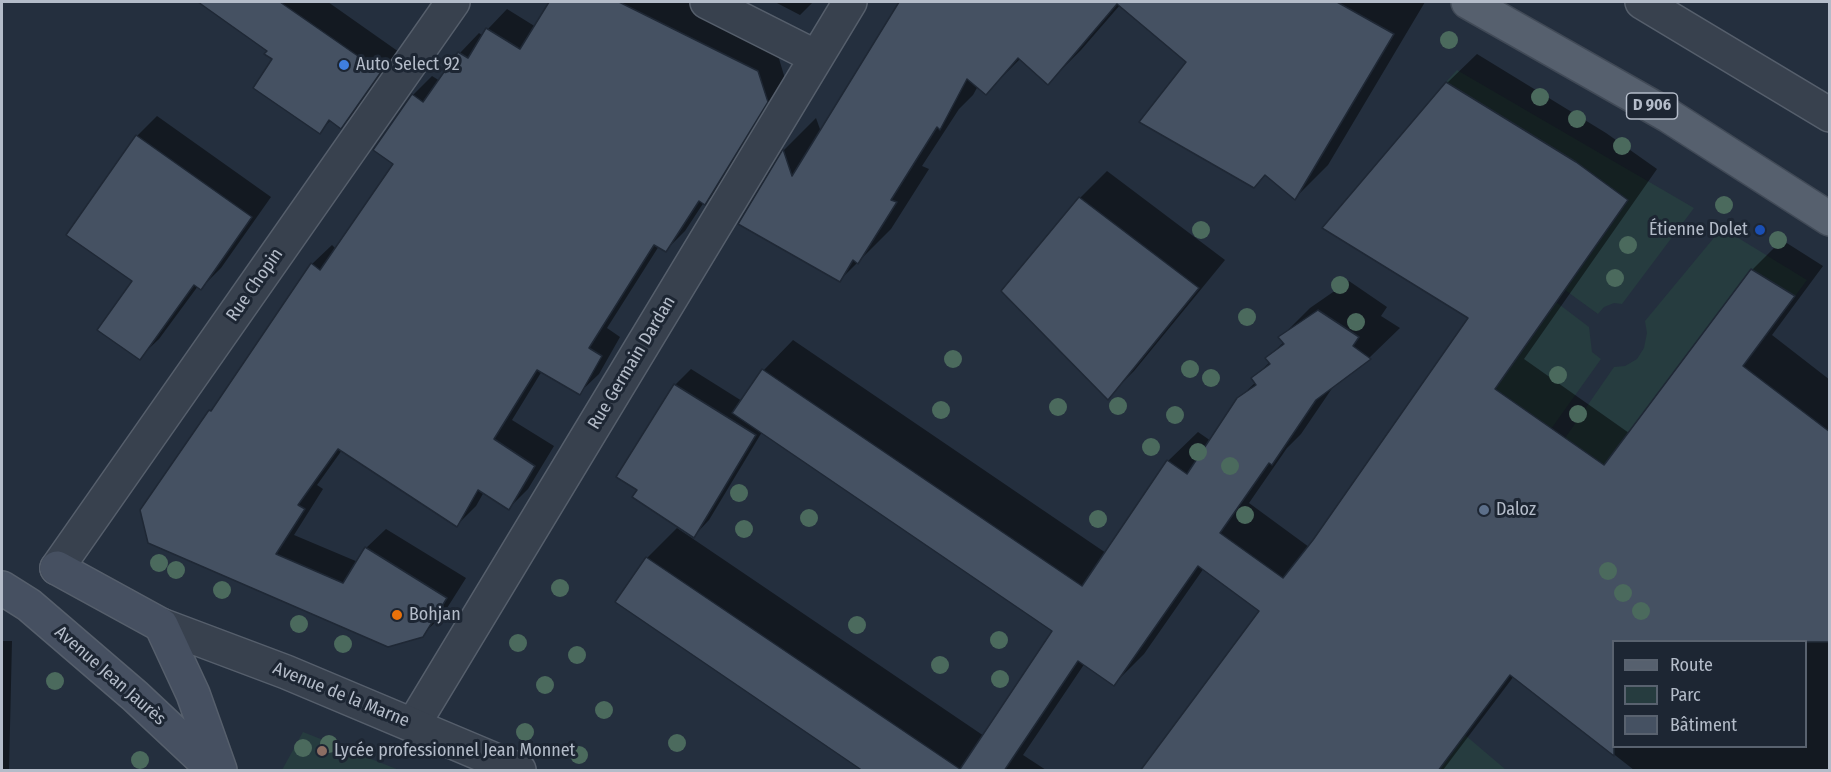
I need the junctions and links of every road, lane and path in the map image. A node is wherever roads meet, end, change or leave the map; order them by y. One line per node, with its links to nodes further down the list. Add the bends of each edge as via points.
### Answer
1 (453, 2): 9 (street, Rue Chopin)
2 (707, 2): 6 (street)
3 (850, 2): 6 (street, Rue Germain Dardan)
4 (1468, 2): 8 (main road, D 906, via 1669,116)
5 (1642, 2): 7 (street)
6 (816, 57): 12 (street, Rue Germain Dardan)
7 (1830, 115)
8 (1830, 219)
9 (57, 568): 11 (main road)
10 (2, 588): 13 (main road, Avenue Jean Jaurès, via 29,605 135,696)
11 (161, 625): 12 (street, Avenue de la Marne); 14 (main road, via 193,694)
12 (413, 725): 15 (street, Avenue de la Marne)
13 (214, 771)
14 (220, 771)
15 (519, 771)

